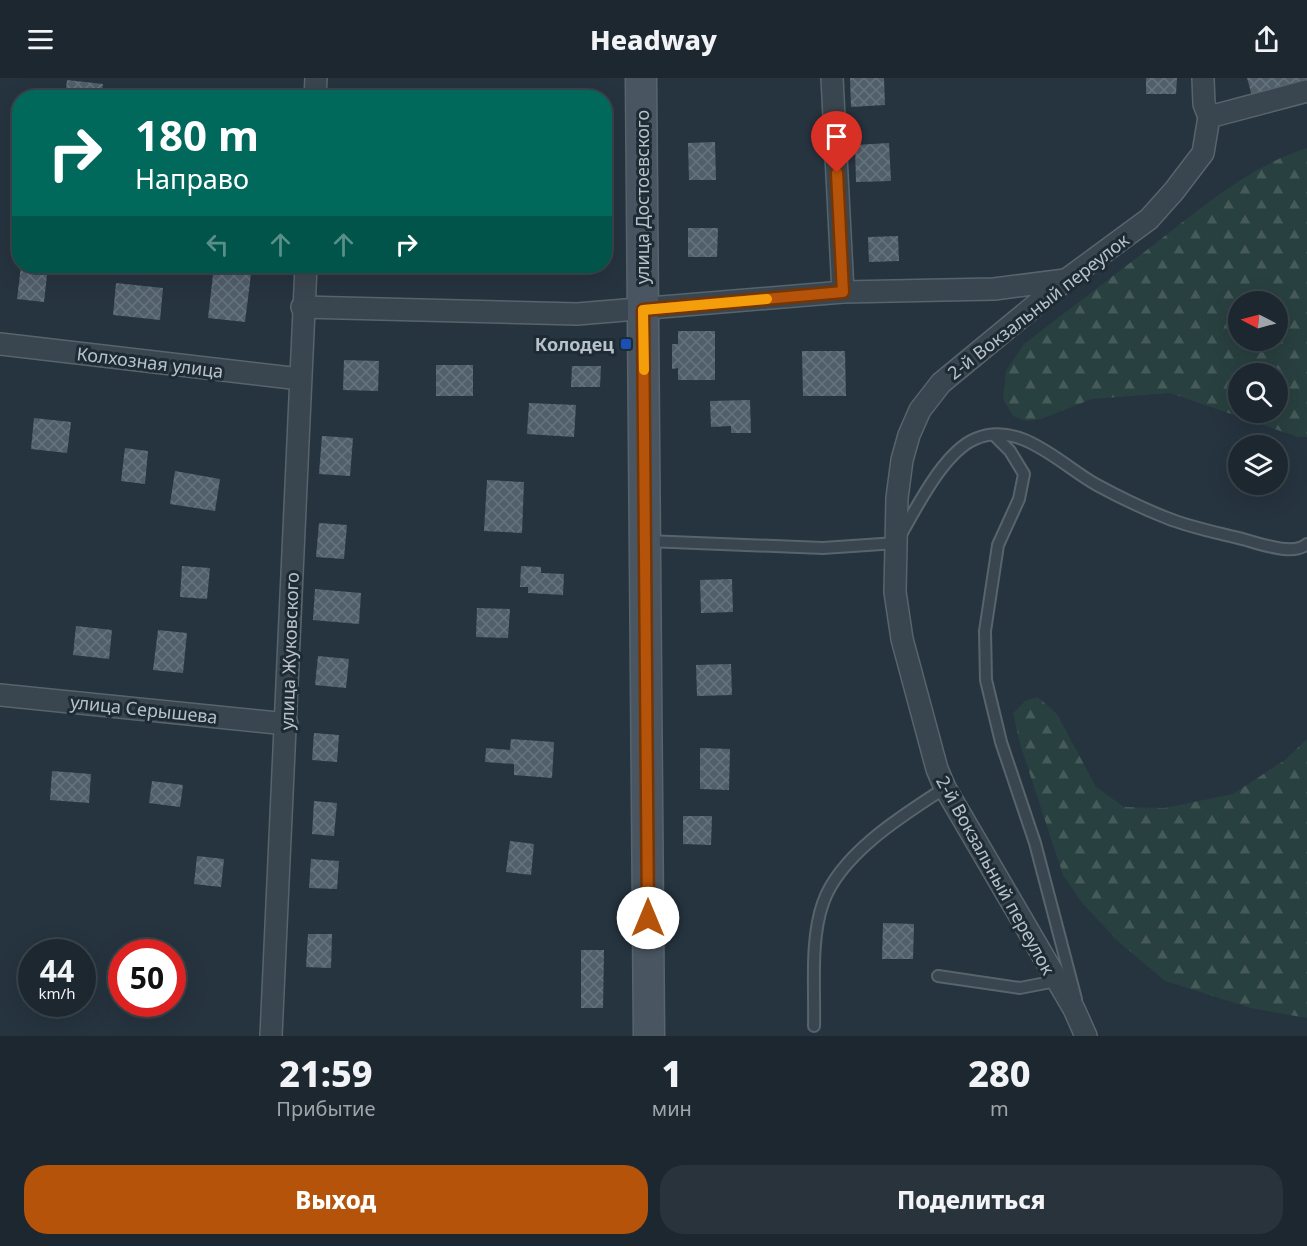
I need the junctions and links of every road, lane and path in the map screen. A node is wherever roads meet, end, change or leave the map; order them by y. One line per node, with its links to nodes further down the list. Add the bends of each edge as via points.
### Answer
1 (641, 78): 10 (main road, улица Достоевского)
2 (832, 78): 8 (street)
3 (1203, 78): 5 (street)
4 (1307, 91): 5 (street)
5 (1209, 117): 7 (street, 2-й Вокзальный переулок, via 1203,153 1174,191 1149,219)
6 (305, 273): 9 (street, улица Жуковского)
7 (1066, 280): 8 (street, via 994,289); 15 (street, 2-й Вокзальный переулок, via 941,383 920,410 902,460)
8 (843, 292): 10 (street)
9 (302, 307): 10 (street, via 577,314); 12 (street, улица Жуковского)
10 (643, 310): 14 (main road, улица Достоевского)
11 (0, 344): 12 (street, Колхозная улица)
12 (300, 379): 18 (street, улица Жуковского)
13 (994, 435): 15 (lane, via 975,439 959,449); 16 (lane, via 1021,438 1063,460 1095,484 1166,518 1274,548 1303,548); 25 (lane, via 1024,474 1019,499 998,545 985,631 986,680 1001,742 1035,843)
14 (644, 541): 15 (lane, via 823,548); 24 (main road, улица Достоевского)
15 (896, 543): 19 (street, 2-й Вокзальный переулок, via 895,592 902,639)
16 (1307, 544)
17 (0, 695): 18 (street, улица Серышева)
18 (287, 724): 23 (street, улица Жуковского)
19 (945, 788): 21 (street, 2-й Вокзальный переулок); 22 (lane, via 898,818 843,867 831,884 822,904 816,941)
20 (938, 976): 21 (lane, via 1020,988)
21 (1056, 981): 25 (street, 2-й Вокзальный переулок)
22 (814, 1026)
23 (271, 1036)
24 (649, 1036)
25 (1086, 1036)

